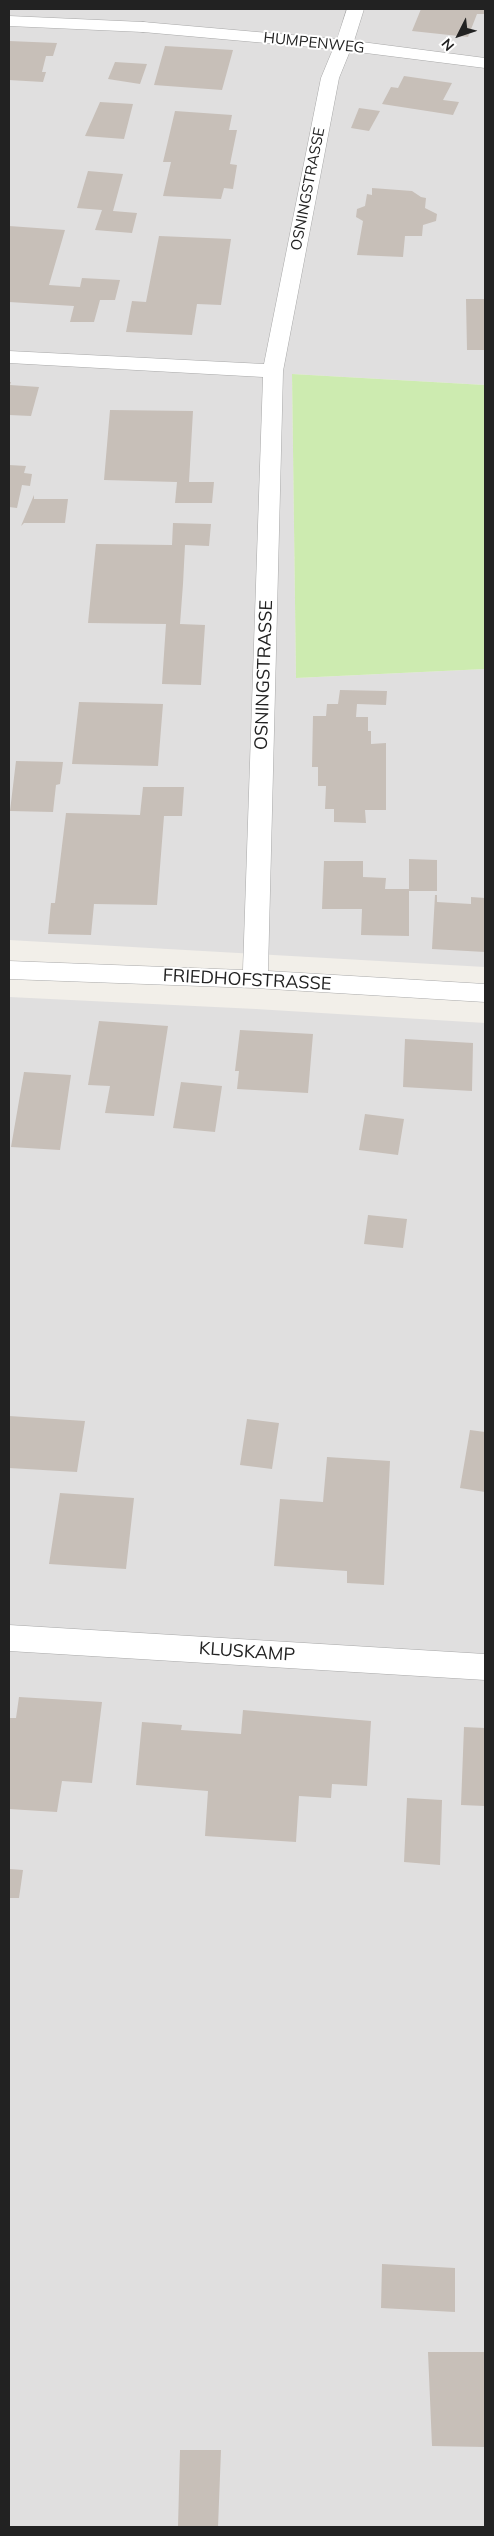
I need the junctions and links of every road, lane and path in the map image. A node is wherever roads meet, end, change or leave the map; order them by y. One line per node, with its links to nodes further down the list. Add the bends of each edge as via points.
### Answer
1 (355, 9): 3 (street, OSNINGSTRASSE)
2 (9, 21): 3 (street, HUMPENWEG, via 143,27)
3 (344, 45): 4 (street, HUMPENWEG); 6 (street, OSNINGSTRASSE, via 330,78)
4 (485, 63)
5 (9, 357): 6 (street)
6 (273, 371): 8 (street, OSNINGSTRASSE)
7 (9, 970): 8 (street, FRIEDHOFSTRASSE)
8 (255, 979): 9 (street, FRIEDHOFSTRASSE)
9 (485, 994)
10 (9, 1638): 11 (street, KLUSKAMP)
11 (485, 1667)

